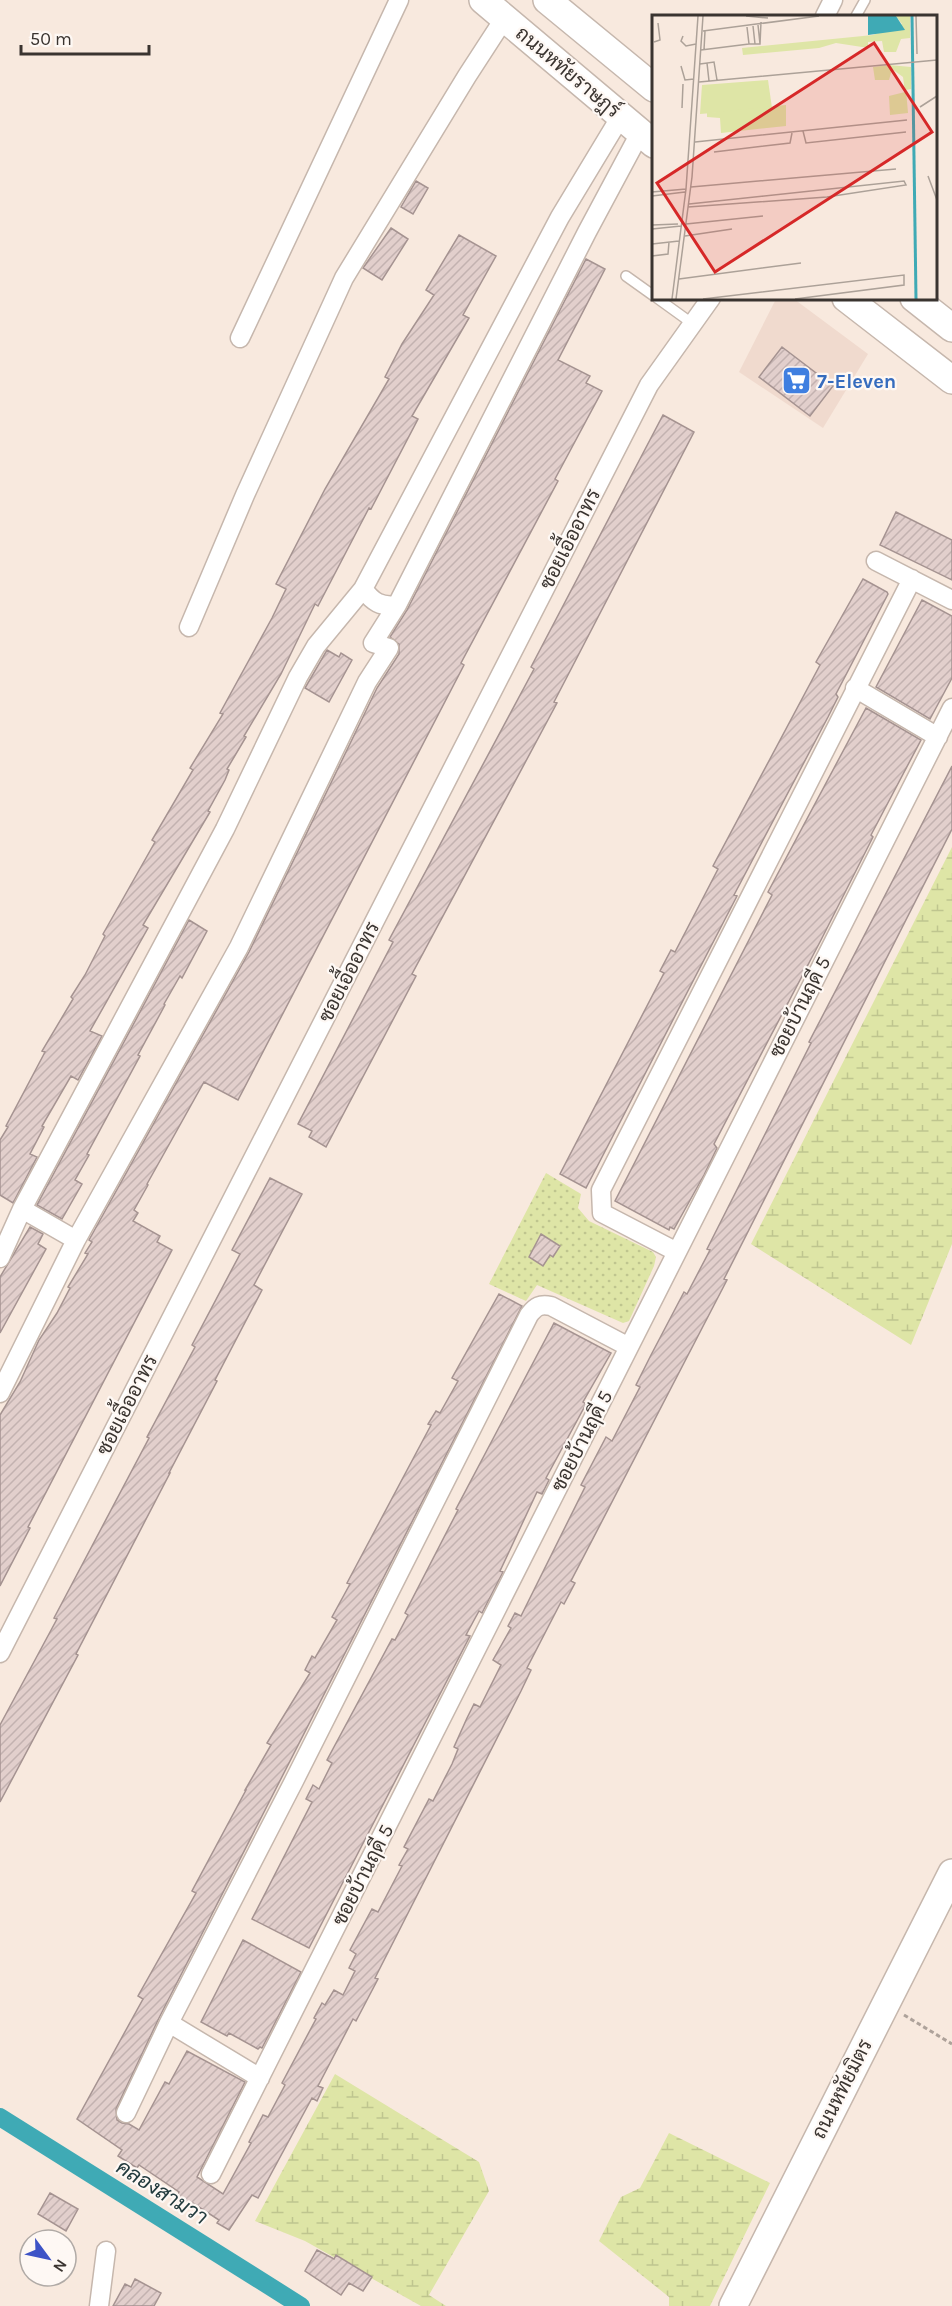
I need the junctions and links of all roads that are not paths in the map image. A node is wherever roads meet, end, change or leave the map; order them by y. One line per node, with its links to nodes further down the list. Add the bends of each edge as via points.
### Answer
1 (399, 0): 19 (street)
2 (483, 0): 8 (main road, ถนนหทัยราษฎร์)
3 (547, 0): 9 (main road)
4 (833, 0): 6 (street)
5 (865, 0): 7 (lane)
6 (826, 15)
7 (857, 15)
8 (504, 19): 10 (main road, ถนนหทัยราษฎร์); 28 (street, via 344,278)
9 (652, 86)
10 (638, 131): 21 (street, via 560,217); 22 (street)
11 (626, 276): 12 (lane)
12 (652, 295)
13 (659, 300): 17 (lane)
14 (710, 300): 17 (street, ซอยเอื้ออาทร)
15 (849, 300): 20 (main road)
16 (917, 300): 18 (main road)
17 (693, 324): 38 (street, ซอยเอื้ออาทร, via 649,385)
18 (952, 328)
19 (240, 338)
20 (952, 380)
21 (458, 411): 22 (street); 25 (street)
22 (487, 426): 27 (street)
23 (876, 561): 24 (street)
24 (912, 579): 26 (street); 29 (street)
25 (363, 589): 27 (street, via 372,601 385,607); 32 (street, via 316,646 298,677 225,829)
26 (952, 600)
27 (397, 605): 33 (street, via 373,643 389,648 367,682 238,947)
28 (189, 627)
29 (855, 688): 31 (street); 34 (street, via 601,1190 602,1213)
30 (952, 708): 31 (street, ซอยบ้านฤดี 5)
31 (938, 737): 34 (street, ซอยบ้านฤดี 5)
32 (22, 1209): 33 (street); 35 (street)
33 (76, 1240): 37 (street)
34 (676, 1252): 36 (street, ซอยบ้านฤดี 5)
35 (0, 1258)
36 (629, 1347): 40 (street, via 551,1306 542,1304 529,1315); 41 (street, ซอยบ้านฤดี 5)
37 (0, 1393)
38 (0, 1653)
39 (952, 1873): 46 (main road, ถนนหทัยมิตร)
40 (169, 2023): 41 (street); 42 (street)
41 (260, 2078): 43 (street, ซอยบ้านฤดี 5)
42 (126, 2113)
43 (211, 2174)
44 (106, 2251): 45 (street)
45 (99, 2306)
46 (733, 2306)

